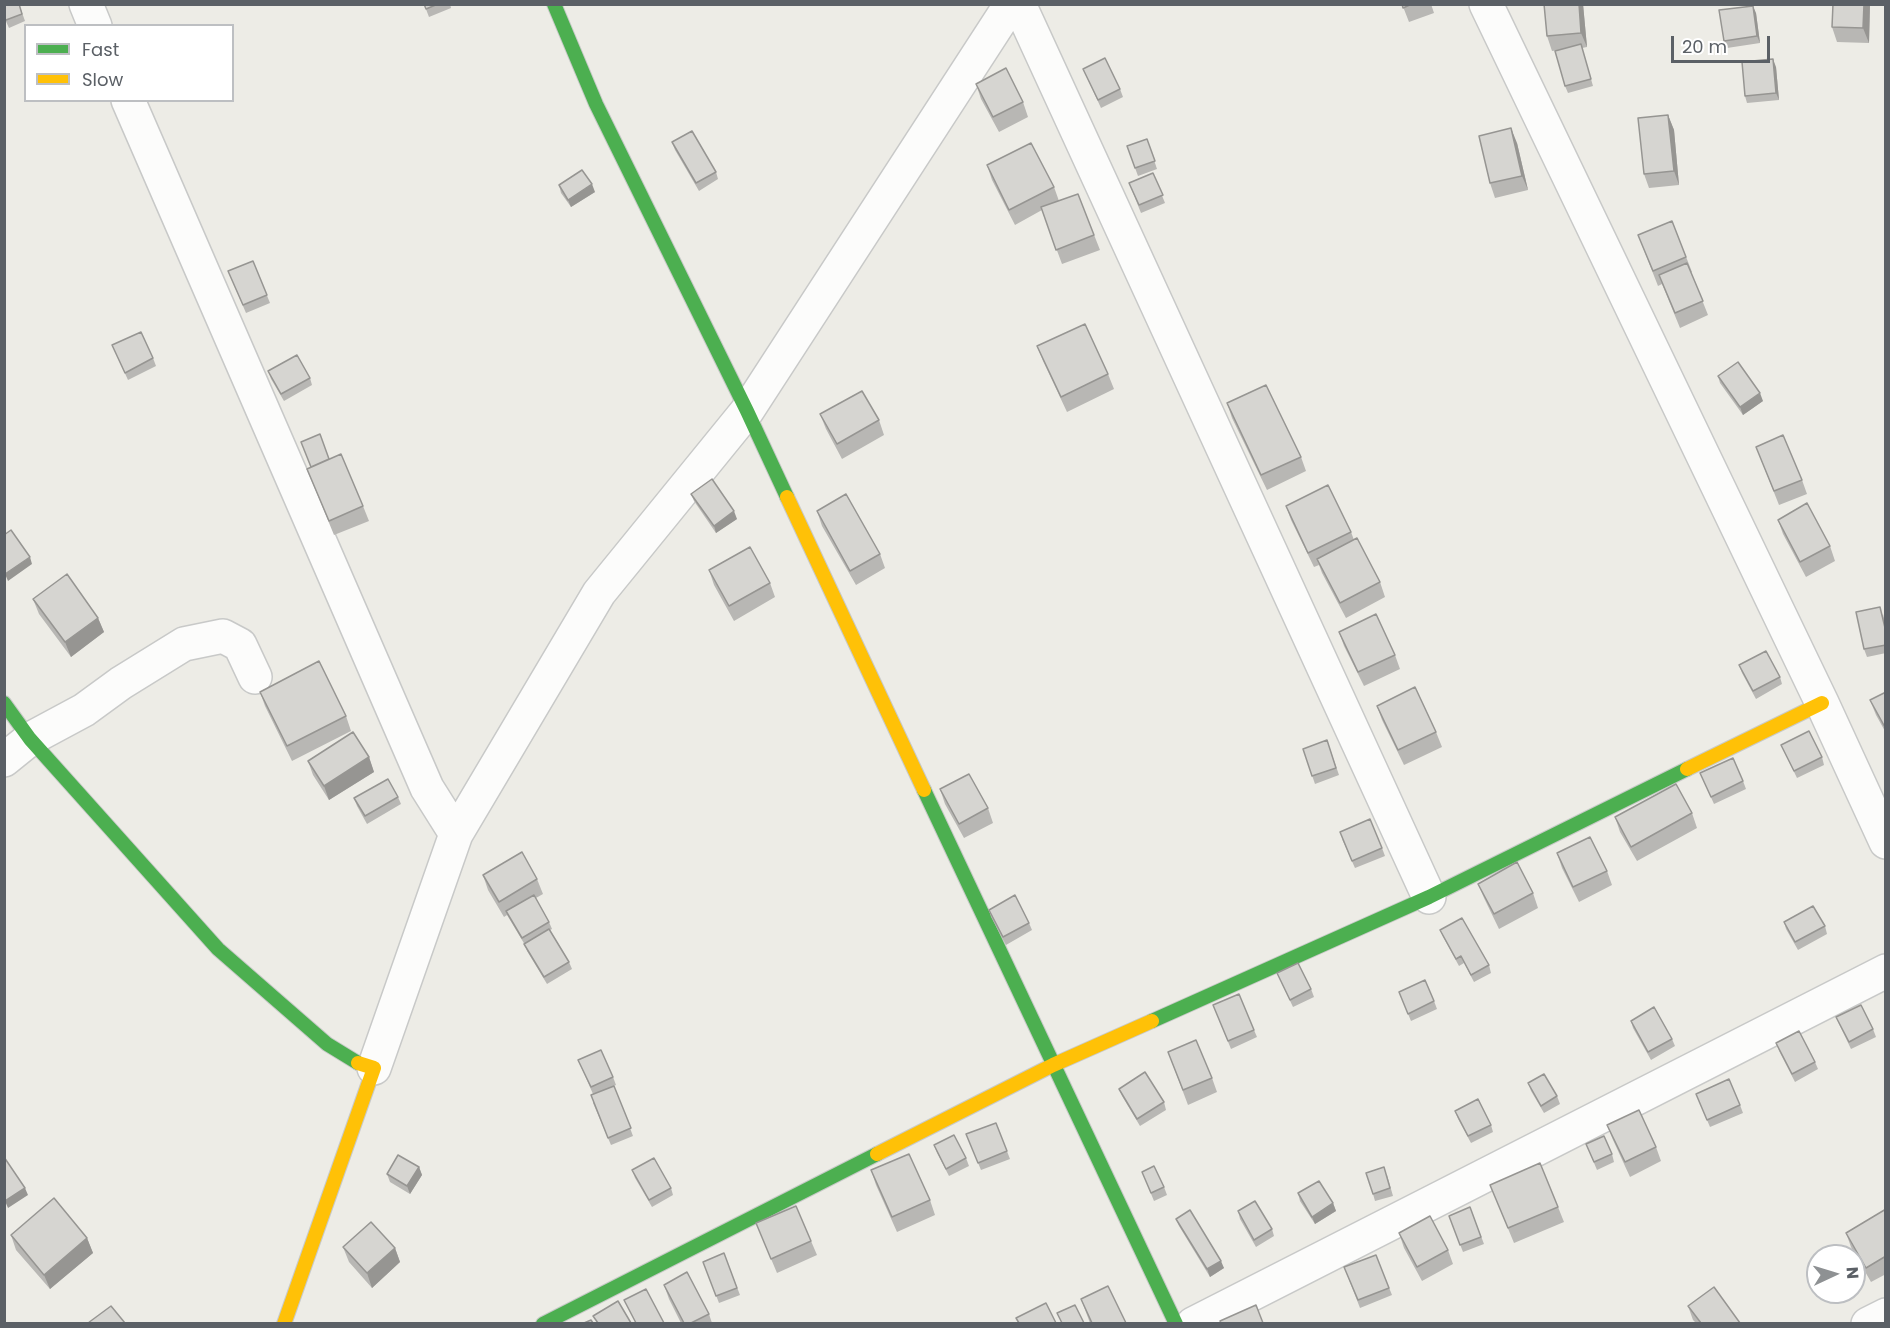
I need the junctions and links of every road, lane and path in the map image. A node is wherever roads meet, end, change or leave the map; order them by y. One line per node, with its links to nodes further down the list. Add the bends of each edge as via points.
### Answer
1 (86, 4): 6 (street)
2 (554, 4): 8 (street, via 596,104)
3 (1011, 4): 8 (street)
4 (1019, 4): 16 (street)
5 (1486, 4): 11 (street)
6 (94, 24)
7 (129, 102): 14 (street, via 427,788)
8 (747, 411): 14 (street, via 599,593); 18 (street)
9 (255, 677): 12 (street, via 240,645 223,636 184,644 84,710)
10 (4, 703): 12 (street)
11 (1822, 703): 15 (street); 16 (street)
12 (30, 739): 13 (street); 19 (street, via 218,949 327,1044 355,1062)
13 (4, 760)
14 (456, 834): 19 (street)
15 (1886, 842)
16 (1429, 897): 18 (street)
17 (1886, 971): 24 (street)
18 (1053, 1065): 22 (street); 23 (street)
19 (374, 1068): 21 (street)
20 (1886, 1315): 25 (street)
21 (284, 1323)
22 (543, 1323)
23 (1176, 1323)
24 (1193, 1323)
25 (1868, 1323)

